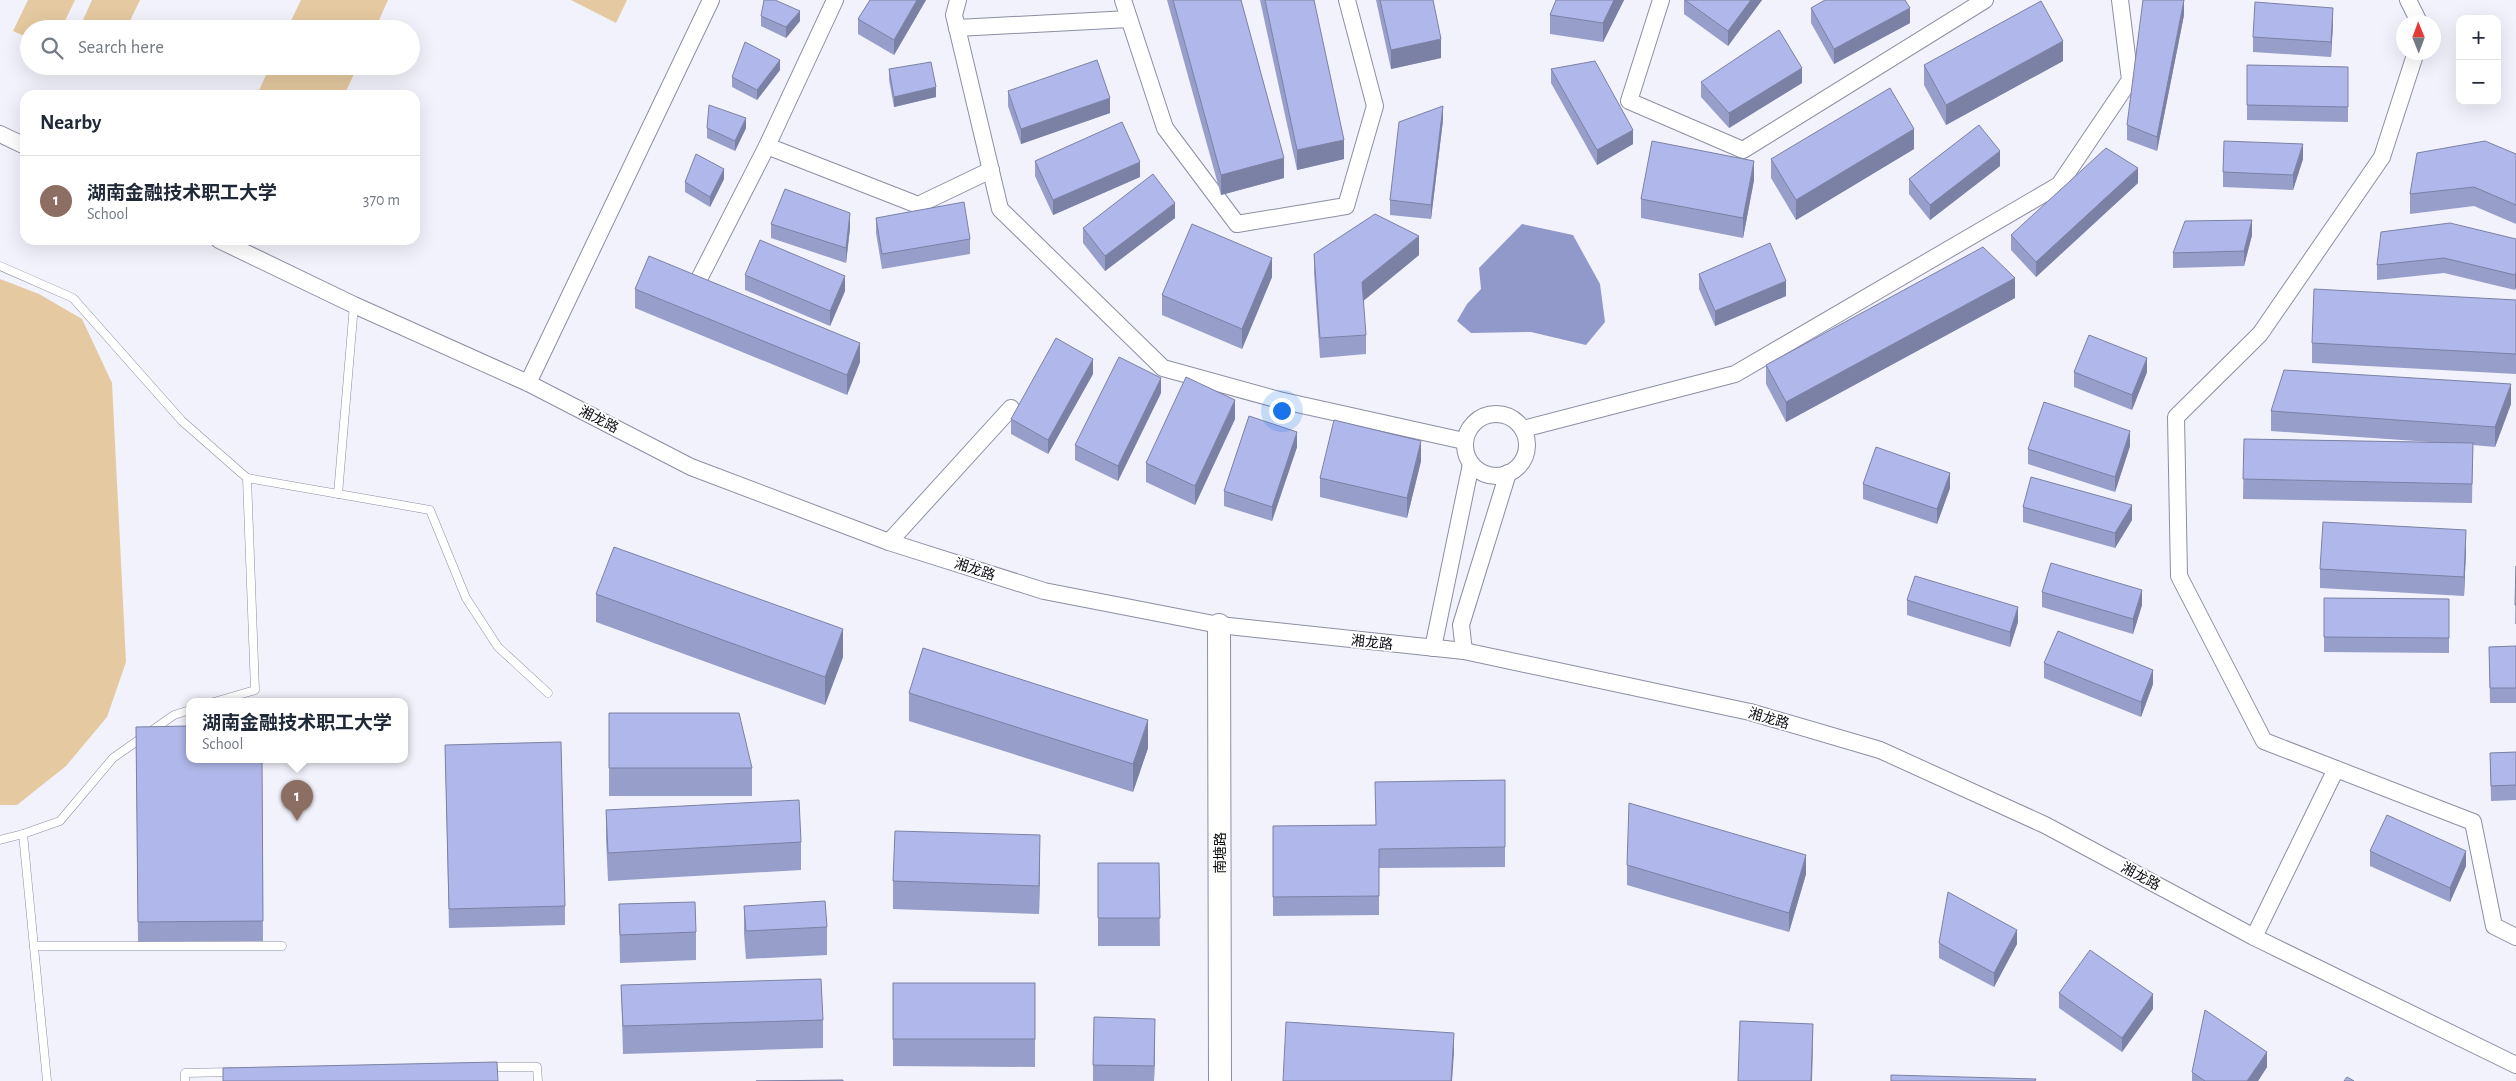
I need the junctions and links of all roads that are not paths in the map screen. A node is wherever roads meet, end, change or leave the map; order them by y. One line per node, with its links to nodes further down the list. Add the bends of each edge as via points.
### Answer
1 (711, 0): 22 (street)
2 (835, 0): 16 (street)
3 (958, 0): 12 (street, via 954,15)
4 (1123, 0): 11 (street)
5 (1347, 0): 11 (street, via 1375,106 1346,206 1237,224 1165,128)
6 (1662, 0): 7 (street, via 1629,101 1743,150)
7 (1985, 0)
8 (2120, 0): 24 (street, via 2130,80 2059,185 1735,374)
9 (2408, 0): 10 (street)
10 (2416, 15)
11 (1129, 19): 12 (street)
12 (957, 28): 17 (street)
13 (2413, 60): 37 (street, via 2382,158 2260,334 2176,417 2179,576 2264,741)
14 (0, 134): 15 (street)
15 (20, 144)
16 (767, 146): 17 (street, via 918,205); 20 (street)
17 (991, 170): 25 (street, via 1000,209 1163,368 1279,400)
18 (229, 245): 21 (street, 湘龙路)
19 (0, 266): 28 (lane, via 73,298 182,421)
20 (699, 279)
21 (354, 305): 22 (street, 湘龙路); 29 (lane)
22 (528, 383): 30 (street, 湘龙路, via 691,467)
23 (1011, 408): 30 (street)
24 (1523, 429): 25 (street, via 1512,418 1490,414 1472,424); 27 (street, via 1527,445 1525,456 1520,465)
25 (1464, 441): 26 (street)
26 (1471, 464): 27 (street, via 1492,476); 32 (street)
27 (1508, 473): 33 (street, via 1461,625)
28 (247, 478): 29 (lane); 35 (lane, via 255,690)
29 (338, 494): 34 (lane, via 430,510 466,598 498,647)
30 (889, 542): 31 (street, 湘龙路, via 1044,591)
31 (1219, 625): 32 (street, 湘龙路); 50 (street, 南塘路)
32 (1434, 648): 33 (street, 湘龙路)
33 (1464, 651): 41 (street, 湘龙路, via 1750,712 1880,750 2045,824)
34 (548, 693)
35 (228, 698)
36 (186, 711): 38 (lane, via 174,715 113,758 60,820)
37 (2336, 769): 40 (street, via 2474,822 2494,926); 41 (street)
38 (23, 834): 39 (lane); 42 (lane)
39 (0, 840)
40 (2516, 937)
41 (2254, 938): 44 (street, 湘龙路)
42 (34, 946): 43 (lane); 47 (lane)
43 (282, 946)
44 (2516, 1065)
45 (479, 1068): 49 (lane, via 538,1067)
46 (240, 1072): 48 (lane, via 185,1073)
47 (47, 1081)
48 (185, 1081)
49 (538, 1081)
50 (1220, 1081)

